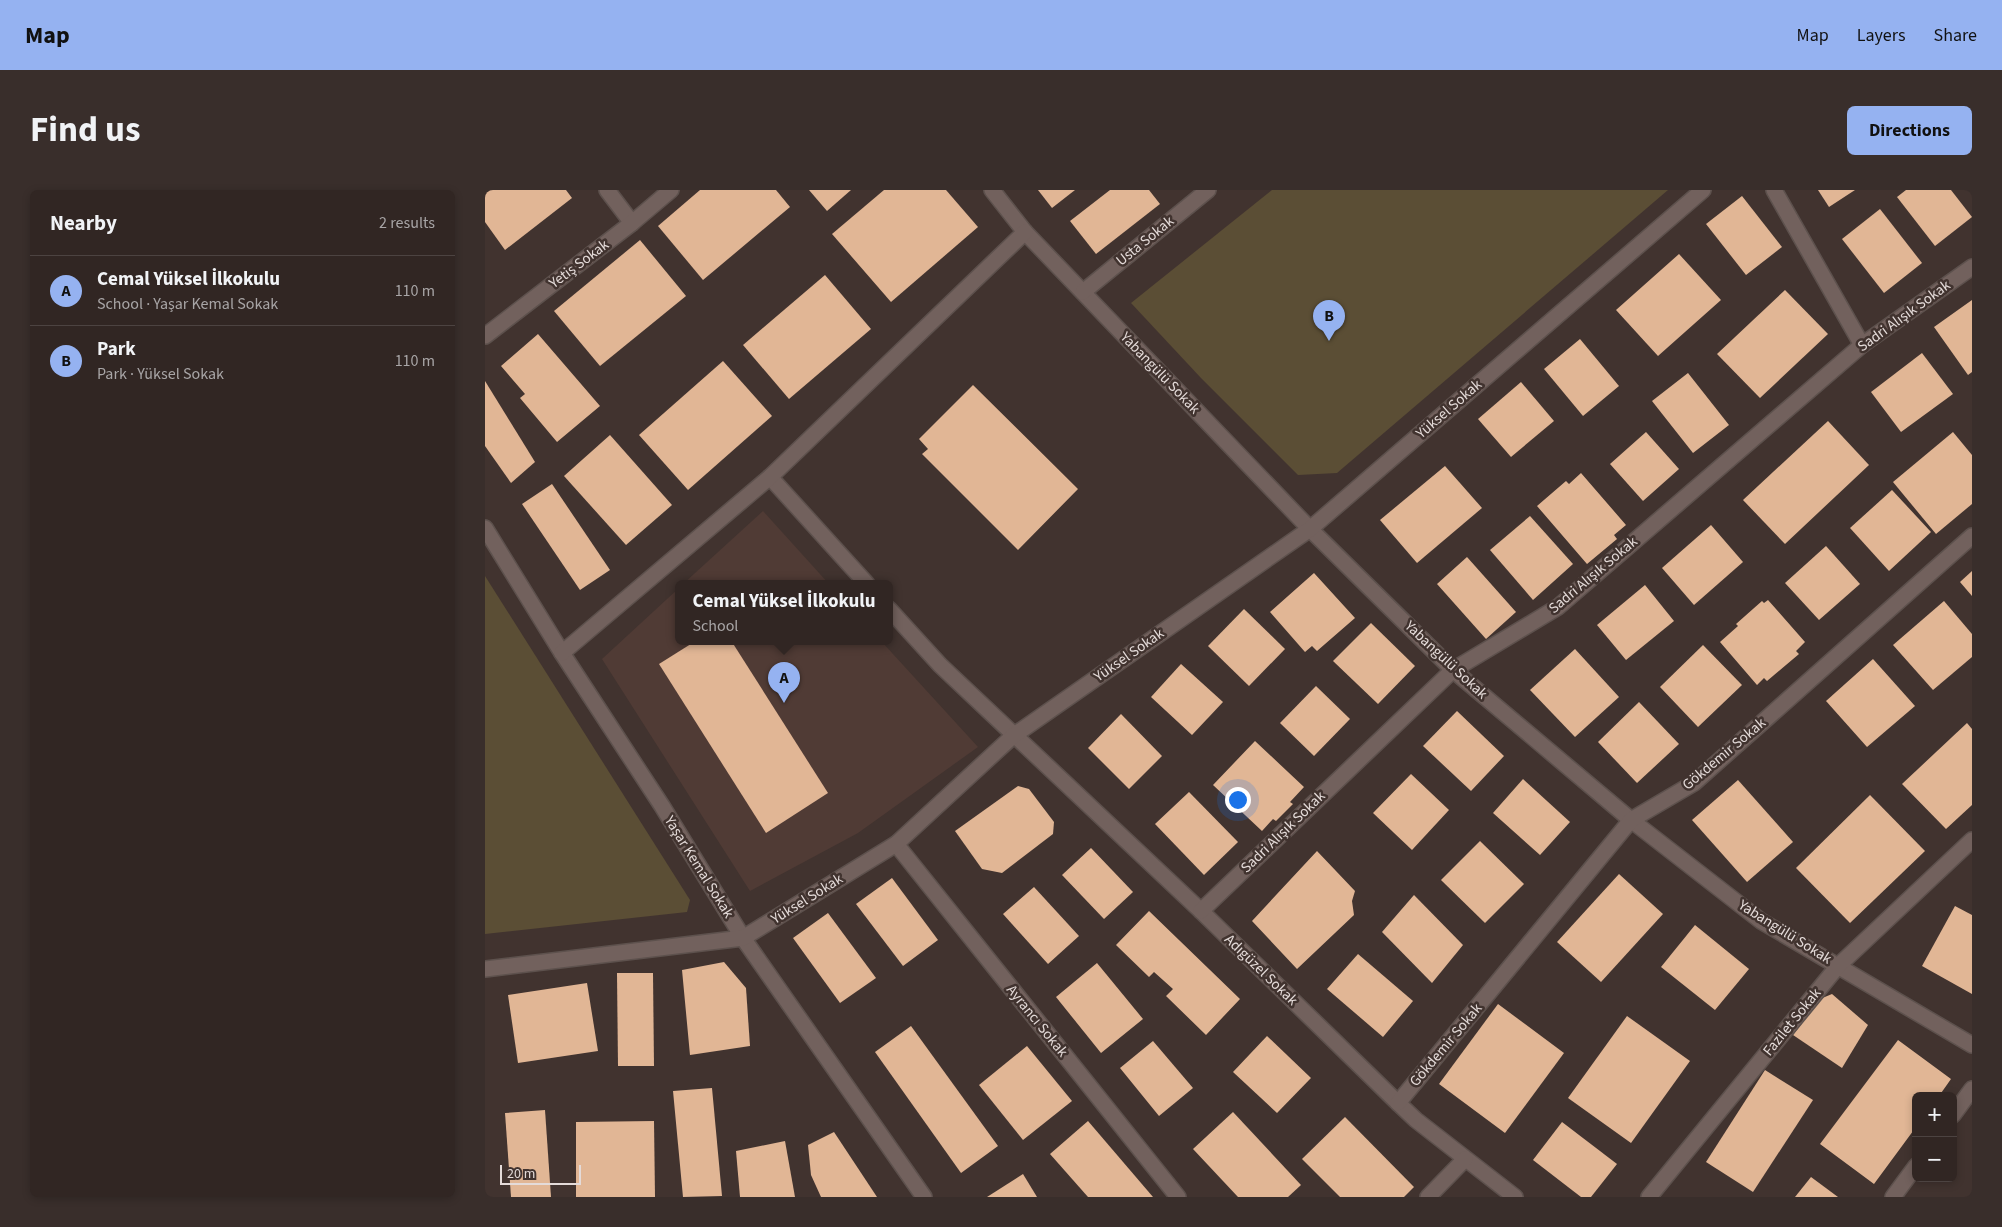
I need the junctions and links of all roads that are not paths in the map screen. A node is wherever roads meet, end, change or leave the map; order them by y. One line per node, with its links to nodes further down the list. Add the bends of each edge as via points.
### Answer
1 (607, 190): 7 (street)
2 (671, 190): 7 (street, Yetiş Sokak)
3 (991, 190): 8 (street, Yabangülü Sokak)
4 (1208, 190): 10 (street, Usta Sokak)
5 (1703, 190): 15 (street, Yüksel Sokak)
6 (1774, 190): 12 (street)
7 (632, 223): 11 (street, Yetiş Sokak)
8 (1025, 232): 10 (street, Yabangülü Sokak); 13 (street)
9 (1972, 267): 12 (street, Sadri Alışık Sokak)
10 (1083, 292): 15 (street, Yabangülü Sokak)
11 (485, 336)
12 (1862, 345): 20 (street, Sadri Alışık Sokak, via 1558,607)
13 (771, 476): 17 (street); 19 (street)
14 (485, 528): 19 (street, Yaşar Kemal Sokak)
15 (1310, 529): 20 (street, Yabangülü Sokak); 21 (street, Yüksel Sokak)
16 (1972, 536): 22 (street, Gökdemir Sokak, via 1694,783)
17 (863, 580)
18 (893, 612): 21 (street, Adıgüzel Sokak, via 940,665)
19 (562, 653): 26 (street, Yaşar Kemal Sokak)
20 (1453, 670): 22 (street, Yabangülü Sokak); 25 (street, Sadri Alışık Sokak)
21 (1013, 736): 24 (street, Yüksel Sokak); 25 (street, Adıgüzel Sokak)
22 (1631, 820): 27 (street, Yabangülü Sokak, via 1761,921); 31 (street, Gökdemir Sokak)
23 (1972, 840): 27 (street, Fazilet Sokak)
24 (896, 844): 26 (street, Yüksel Sokak); 36 (street, Ayrancı Sokak)
25 (1201, 911): 31 (street, Adıgüzel Sokak)
26 (743, 938): 28 (street, Yüksel Sokak); 35 (street, Yaşar Kemal Sokak)
27 (1838, 966): 29 (street, Yabangülü Sokak); 39 (street, Fazilet Sokak)
28 (485, 969)
29 (1972, 1045)
30 (1972, 1089): 32 (street)
31 (1398, 1103): 33 (street, Adıgüzel Sokak)
32 (1957, 1110)
33 (1465, 1159): 37 (street); 38 (street, Adıgüzel Sokak)
34 (1912, 1171): 40 (street)
35 (924, 1197)
36 (1179, 1197)
37 (1428, 1197)
38 (1515, 1197)
39 (1649, 1197)
40 (1893, 1197)

